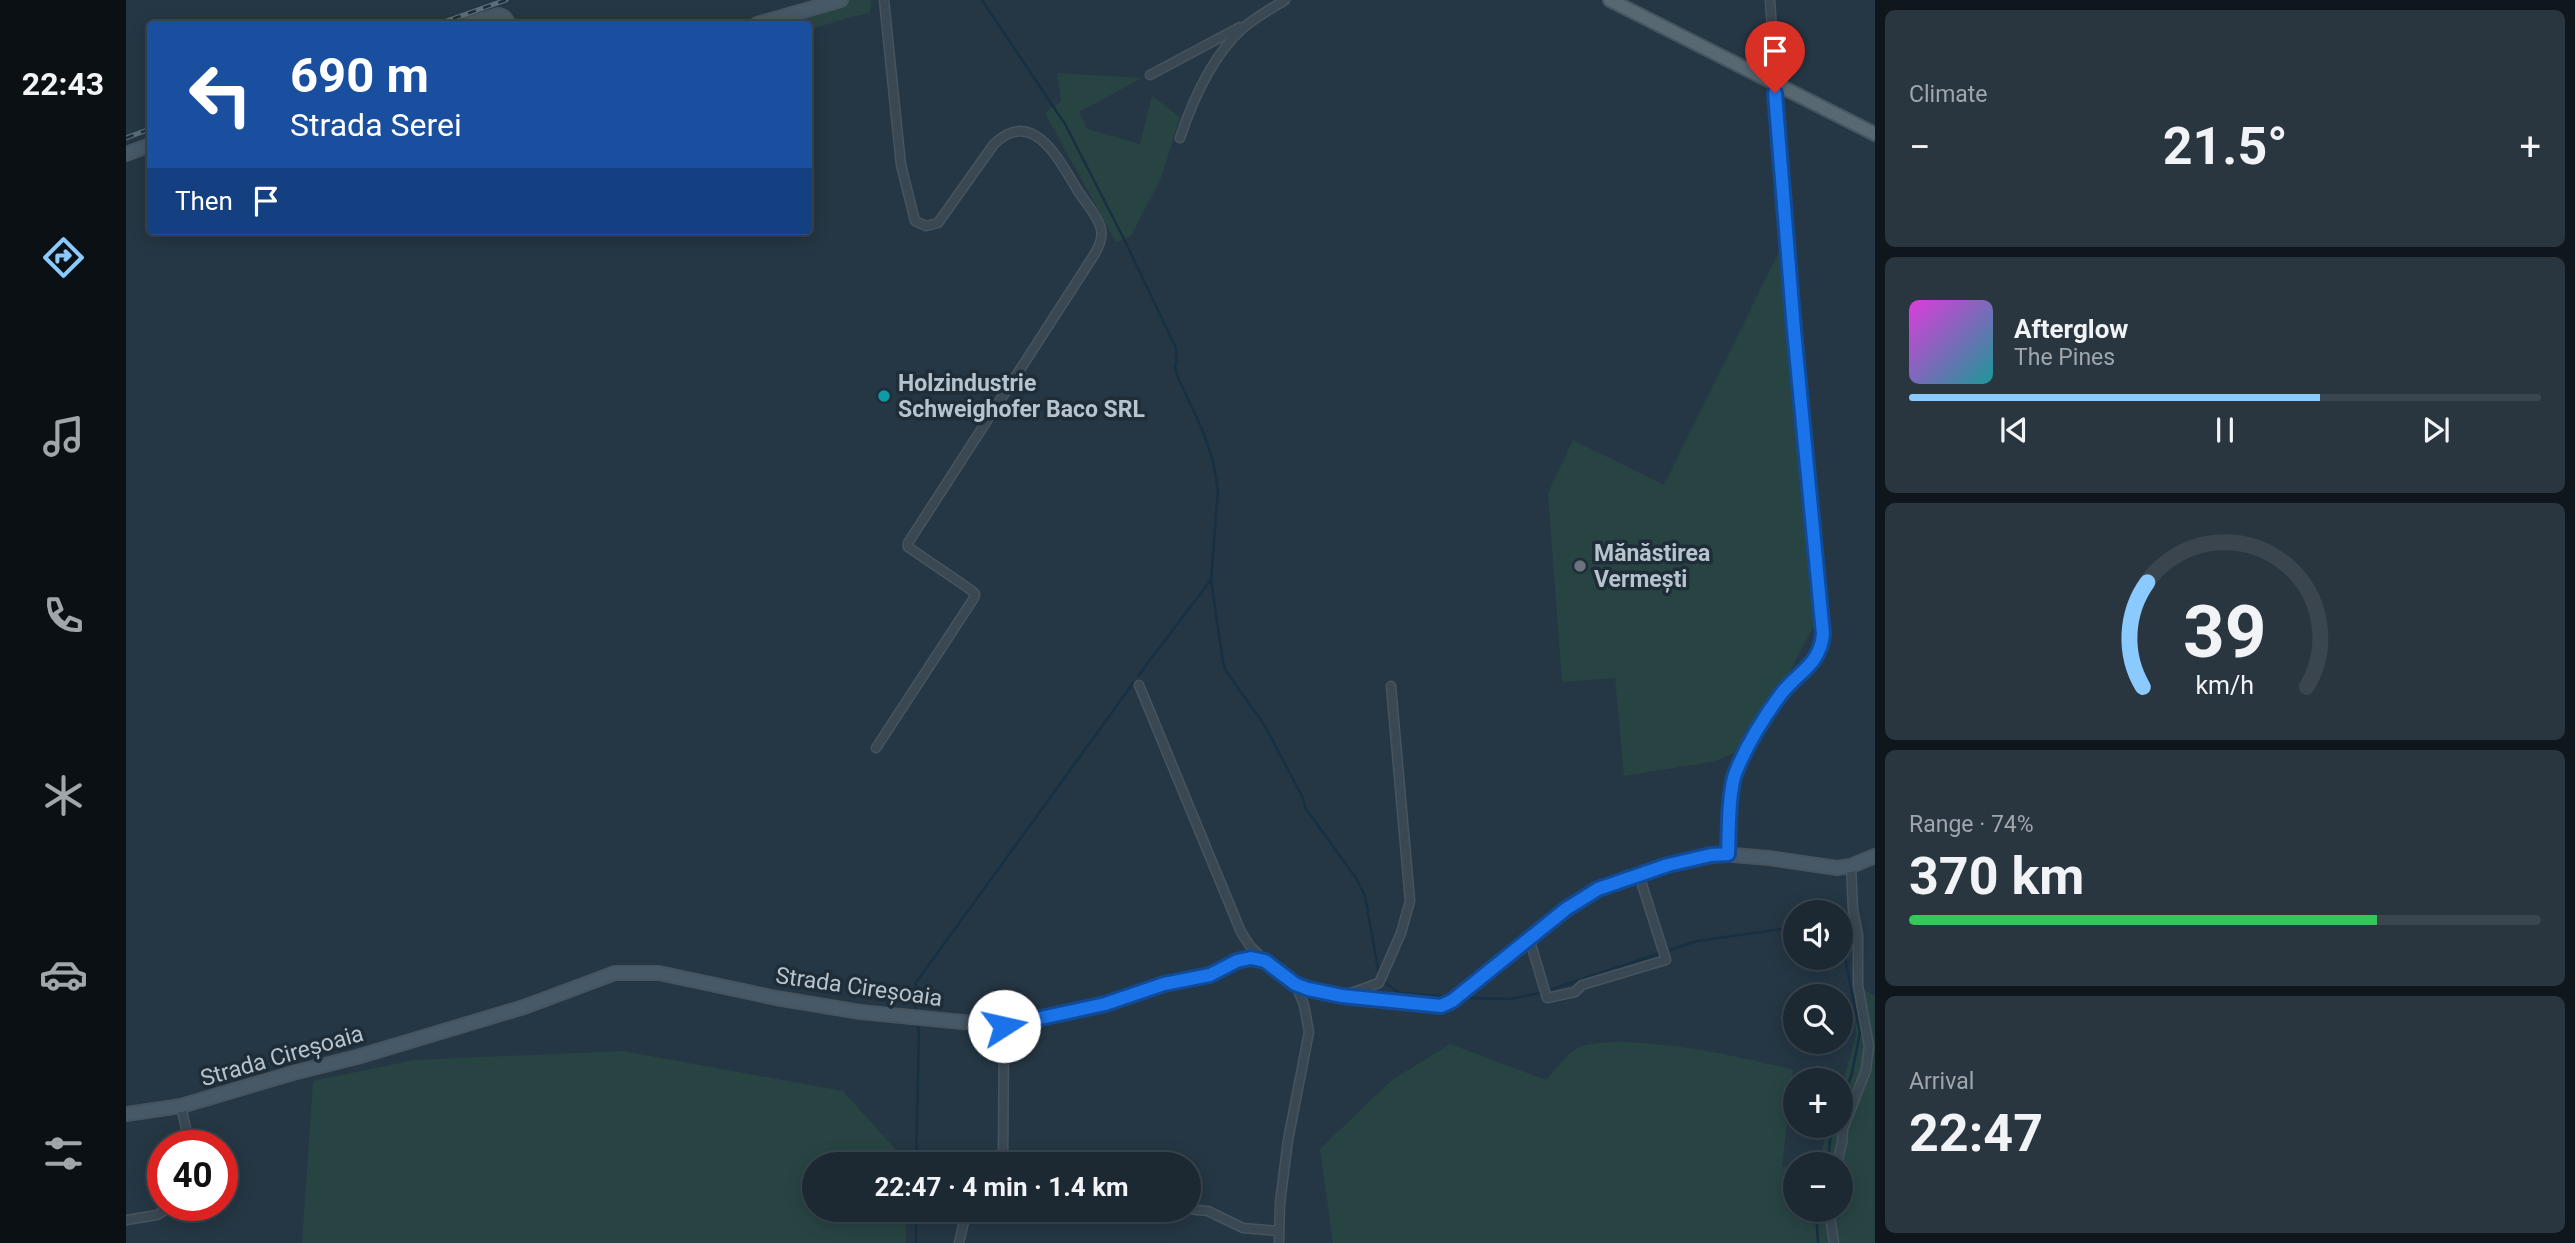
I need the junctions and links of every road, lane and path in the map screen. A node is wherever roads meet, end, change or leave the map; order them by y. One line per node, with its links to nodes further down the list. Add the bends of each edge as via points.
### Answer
1 (841, 0): 9 (street)
2 (884, 0): 18 (street, via 901,165 915,221 926,226 938,223 995,144 1019,130 1036,136 1049,148 1101,230 1094,255 908,543 918,556 975,594)
3 (1285, 0): 6 (street)
4 (1610, 0): 11 (main road)
5 (1770, 0): 11 (street)
6 (1252, 20): 10 (street); 13 (street, via 1206,77)
7 (478, 21): 8 (street, via 499,15)
8 (507, 21)
9 (768, 21)
10 (1150, 75)
11 (1776, 85): 12 (main road); 19 (street, via 1823,634 1816,656 1778,698 1737,770)
12 (1875, 134)
13 (1180, 138)
14 (147, 146): 15 (street)
15 (126, 154)
16 (1139, 685): 24 (street, via 1241,932)
17 (1391, 686): 26 (street, via 1410,901 1379,983)
18 (876, 748)
19 (1728, 854): 21 (street, via 1829,868); 22 (street)
20 (1875, 856): 21 (street)
21 (1851, 866): 32 (street, via 1858,985 1869,1046 1866,1070)
22 (1639, 875): 23 (street, via 1598,889 1566,909); 23 (street, via 1666,960 1547,999)
23 (1530, 941): 26 (street, via 1441,1006)
24 (1265, 961): 25 (street); 27 (street, Strada Cireșoaia, via 1237,961 1210,975)
25 (1295, 984): 26 (street); 38 (street, via 1309,1032 1288,1140)
26 (1342, 996)
27 (1004, 1026): 28 (street, Strada Cireșoaia, via 860,1012 659,973 615,973 472,1024); 31 (street)
28 (181, 1106): 29 (street, Strada Cireșoaia); 30 (street)
29 (126, 1114)
30 (186, 1130)
31 (1003, 1152)
32 (1839, 1152)
33 (1201, 1210): 38 (street, via 1242,1228)
34 (147, 1217): 35 (street)
35 (126, 1220)
36 (964, 1222): 39 (street)
37 (1831, 1222): 41 (street)
38 (1278, 1231): 40 (street)
39 (959, 1243)
40 (1279, 1243)
41 (1834, 1243)

